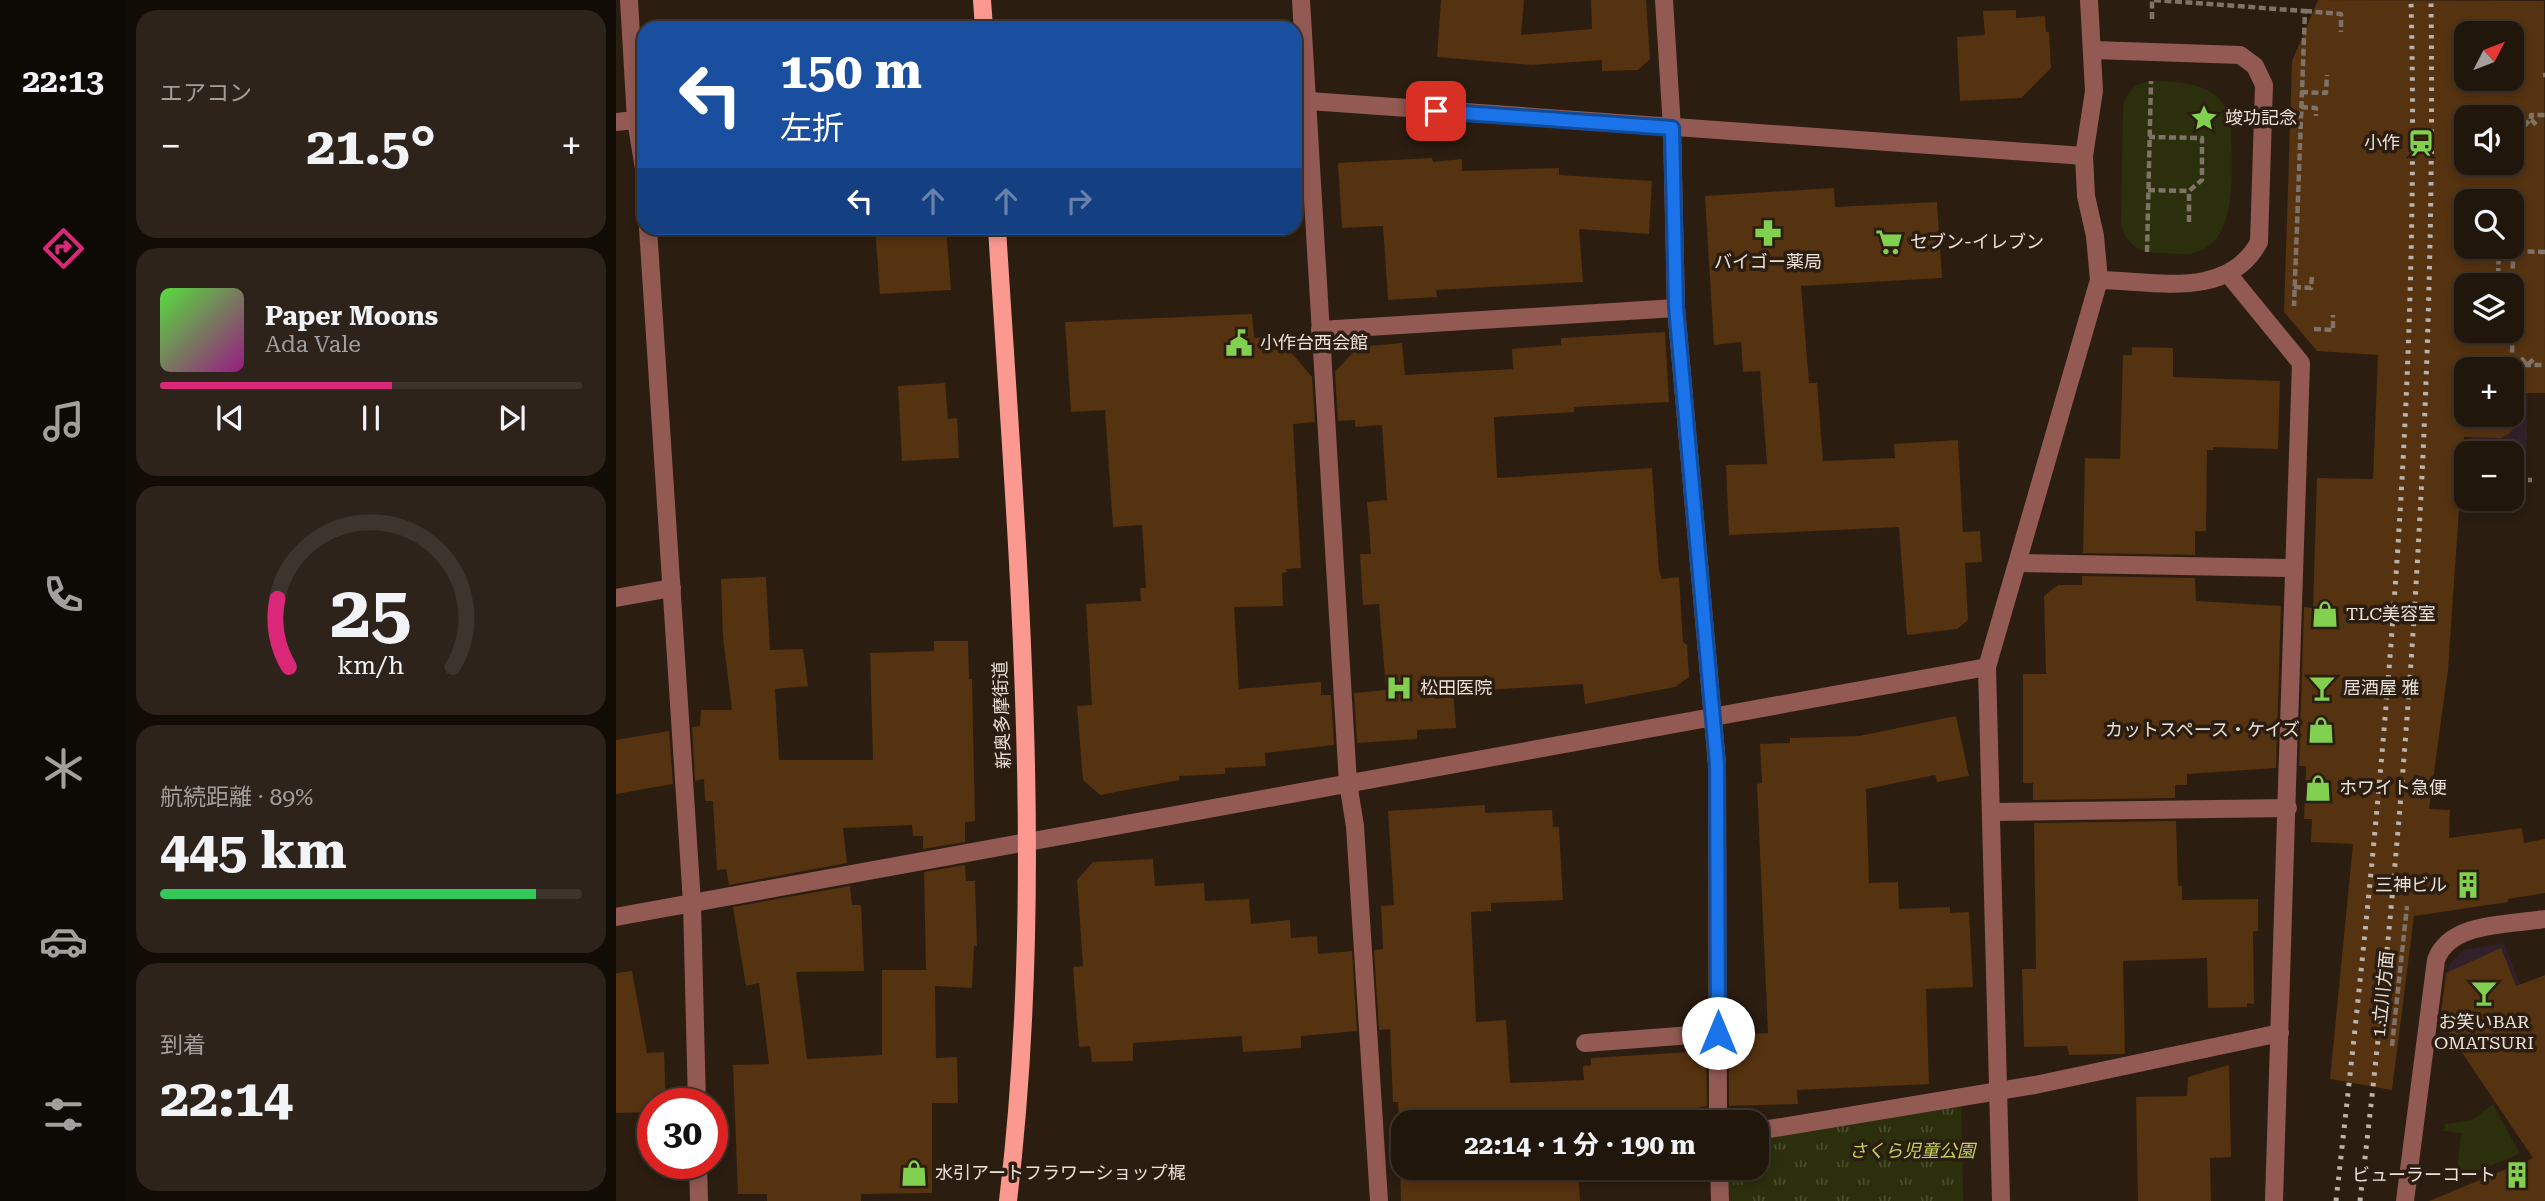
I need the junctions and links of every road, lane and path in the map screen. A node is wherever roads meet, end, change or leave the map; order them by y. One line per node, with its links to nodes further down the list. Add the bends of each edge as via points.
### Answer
1 (629, 0): 17 (street)
2 (982, 0): 11 (main road)
3 (1301, 0): 12 (street)
4 (1664, 0): 29 (street)
5 (2089, 0): 14 (street)
6 (2152, 0): 10 (path)
7 (2269, 0): 8 (path)
8 (2269, 8)
9 (2305, 11): 13 (path, via 2341,14)
10 (2152, 19)
11 (984, 21)
12 (1301, 21)
13 (2340, 32)
14 (2094, 50): 31 (street, via 2094,91); 40 (street, via 2240,55 2255,66 2264,85 2259,242 2249,260)
15 (2327, 75): 18 (path, via 2326,93)
16 (2151, 81): 30 (path)
17 (637, 87)
18 (2301, 92)
19 (1302, 101): 29 (street)
20 (2301, 107): 22 (path, via 2316,108)
21 (2545, 115): 24 (path, via 2531,115)
22 (2316, 116)
23 (637, 119): 25 (street)
24 (2531, 119): 27 (path); 28 (path)
25 (616, 122)
26 (1302, 124): 46 (street)
27 (2524, 125)
28 (2537, 126)
29 (1672, 128): 31 (street); 44 (street)
30 (2150, 137): 32 (path); 33 (path, via 2202,138 2202,180)
31 (2084, 156): 42 (street)
32 (2148, 191): 33 (path); 39 (path)
33 (2189, 191): 34 (path)
34 (2189, 222)
35 (648, 235): 57 (street)
36 (997, 235): 64 (main road, 新奥多摩街道, via 1018,566)
37 (2524, 251): 38 (path)
38 (2545, 252)
39 (2147, 253)
40 (2229, 275): 42 (street, via 2206,282); 56 (street, via 2301,363)
41 (2312, 275): 43 (path, via 2311,288)
42 (2099, 280): 55 (street)
43 (2294, 287)
44 (1676, 307): 46 (street); 60 (street)
45 (2333, 315): 47 (path, via 2333,330)
46 (1320, 330): 61 (street)
47 (2315, 330)
48 (2512, 343): 51 (path, via 2512,365)
49 (2535, 358): 51 (path)
50 (2524, 362): 51 (path)
51 (2527, 365): 52 (path)
52 (2545, 365)
53 (2524, 480): 54 (path)
54 (2532, 480)
55 (2019, 563): 56 (street); 59 (street)
56 (2292, 568): 62 (street)
57 (672, 588): 58 (street); 65 (street)
58 (616, 598)
59 (1987, 667): 60 (street); 63 (street)
60 (1710, 716): 61 (street); 69 (street, via 1717,764)
61 (1348, 783): 64 (street); 81 (street, via 1355,826)
62 (2288, 808): 63 (street); 70 (street)
63 (1991, 812): 74 (street)
64 (1027, 842): 65 (street); 80 (main road, 新奥多摩街道, via 1029,890 1017,1124)
65 (692, 903): 67 (street); 73 (street)
66 (2407, 906): 72 (path, 1.立川方面)
67 (616, 917)
68 (2545, 919): 85 (street, via 2461,932 2440,948)
69 (1718, 1033): 71 (street); 75 (street)
70 (2280, 1033): 74 (street); 84 (street)
71 (1585, 1043)
72 (2391, 1057)
73 (696, 1088)
74 (1999, 1090): 76 (street); 83 (street)
75 (1718, 1110)
76 (1769, 1129)
77 (698, 1179): 79 (street)
78 (1719, 1180): 82 (street)
79 (699, 1201)
80 (1008, 1201)
81 (1379, 1201)
82 (1720, 1201)
83 (2001, 1201)
84 (2274, 1201)
85 (2405, 1201)

